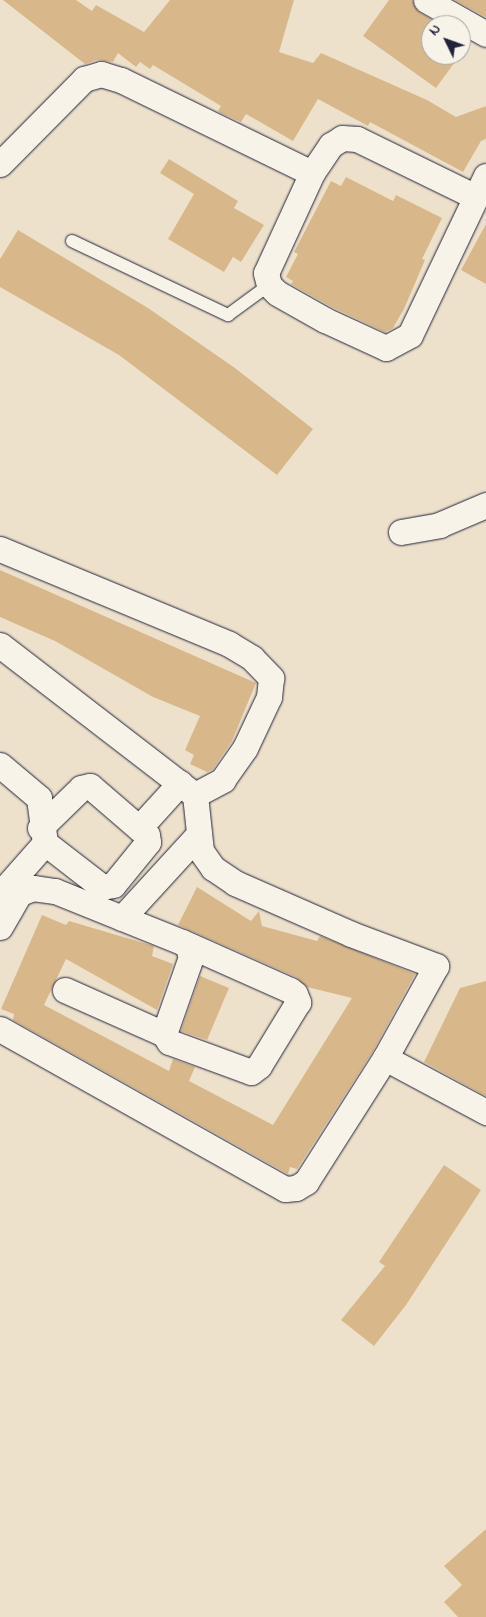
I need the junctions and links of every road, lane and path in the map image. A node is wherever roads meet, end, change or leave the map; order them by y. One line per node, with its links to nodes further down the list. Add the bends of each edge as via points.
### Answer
1 (426, 0): 2 (street)
2 (486, 34)
3 (0, 164): 4 (street, via 71,88 100,74 120,80)
4 (312, 173): 5 (street, via 331,145 342,138 357,139); 7 (street, via 266,273)
5 (481, 186): 7 (street, via 410,336 397,343 386,348 377,344 325,320 277,293)
6 (72, 241): 7 (lane, via 228,315)
7 (269, 285)
8 (486, 506): 9 (street, via 439,525)
9 (401, 532)
10 (0, 549): 13 (street, via 228,644 252,658 271,678 269,697 245,748 223,780)
11 (0, 645): 13 (street)
12 (0, 765): 16 (street, via 39,798)
13 (187, 789): 14 (street); 15 (street)
14 (139, 828): 16 (street, via 90,786 81,788); 16 (street, via 147,836 144,849 113,885 102,887)
15 (199, 834): 18 (street); 24 (street, via 201,851 213,868 235,883 351,934 436,966)
16 (42, 835): 17 (street)
17 (0, 894)
18 (122, 918): 19 (street, via 55,891 33,888 20,893); 20 (street)
19 (0, 927)
20 (188, 947): 23 (street, via 190,957); 23 (street, via 290,990 298,1002 259,1066 251,1072 169,1042)
21 (65, 990): 23 (street)
22 (0, 1030): 24 (street, via 285,1189 296,1188 306,1182)
23 (164, 1034)
24 (386, 1058): 25 (street)
25 (486, 1112)

